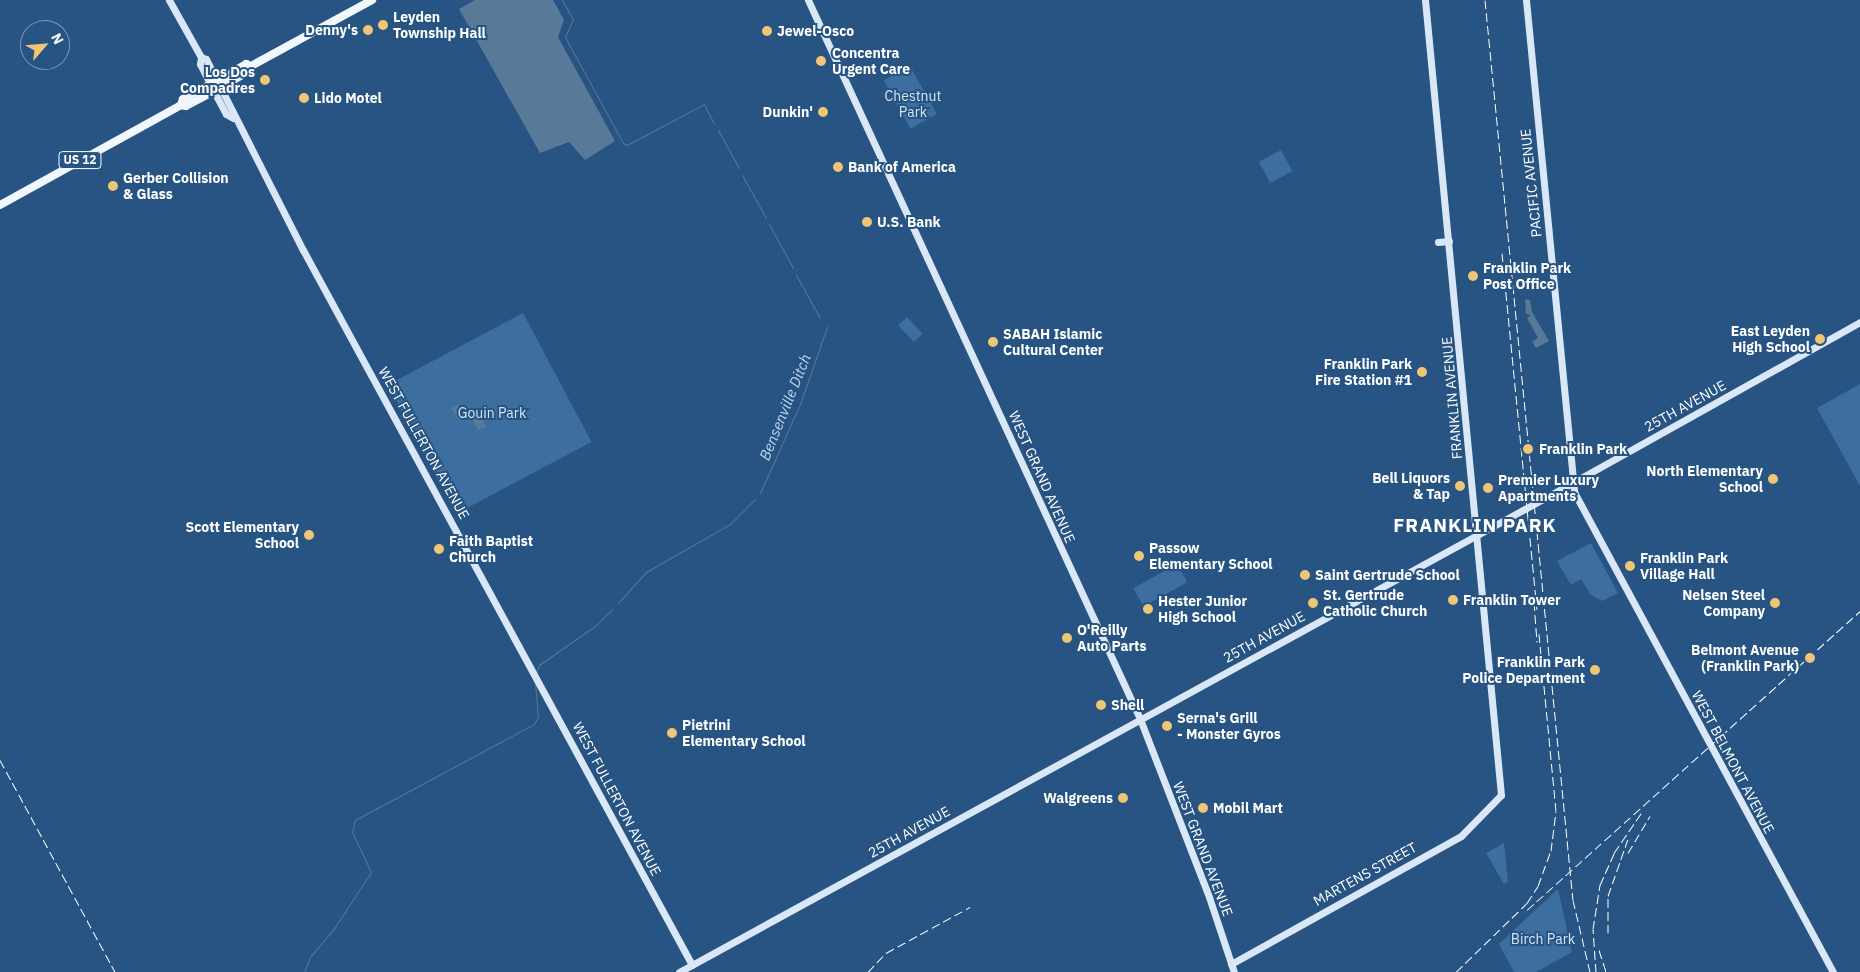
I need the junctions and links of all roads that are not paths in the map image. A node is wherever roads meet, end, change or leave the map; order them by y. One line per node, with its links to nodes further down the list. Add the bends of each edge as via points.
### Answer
1 (169, 0): 6 (main road, WEST FULLERTON AVENUE, via 201,57 200,64)
2 (372, 0): 6 (main road, US 12, via 251,66 249,71)
3 (808, 0): 13 (main road, WEST GRAND AVENUE)
4 (1425, 0): 8 (main road, FRANKLIN AVENUE)
5 (1526, 0): 11 (main road, PACIFIC AVENUE)
6 (215, 86): 7 (main road, US 12, via 186,106 181,104); 16 (main road, WEST FULLERTON AVENUE)
7 (0, 205)
8 (1449, 240): 9 (main road); 12 (main road, FRANKLIN AVENUE)
9 (1438, 242)
10 (1860, 322): 11 (main road, 25TH AVENUE)
11 (1572, 483): 12 (main road, 25TH AVENUE); 19 (main road, WEST BELMONT AVENUE, via 1576,497 1627,594)
12 (1478, 534): 13 (main road, 25TH AVENUE); 14 (main road, FRANKLIN AVENUE)
13 (1140, 719): 15 (main road, WEST GRAND AVENUE); 16 (main road, 25TH AVENUE)
14 (1501, 795): 15 (main road, MARTENS STREET, via 1461,836)
15 (1231, 964): 18 (main road, WEST GRAND AVENUE)
16 (692, 965): 17 (main road, 25TH AVENUE)
17 (679, 972)
18 (1234, 972)
19 (1833, 972)

